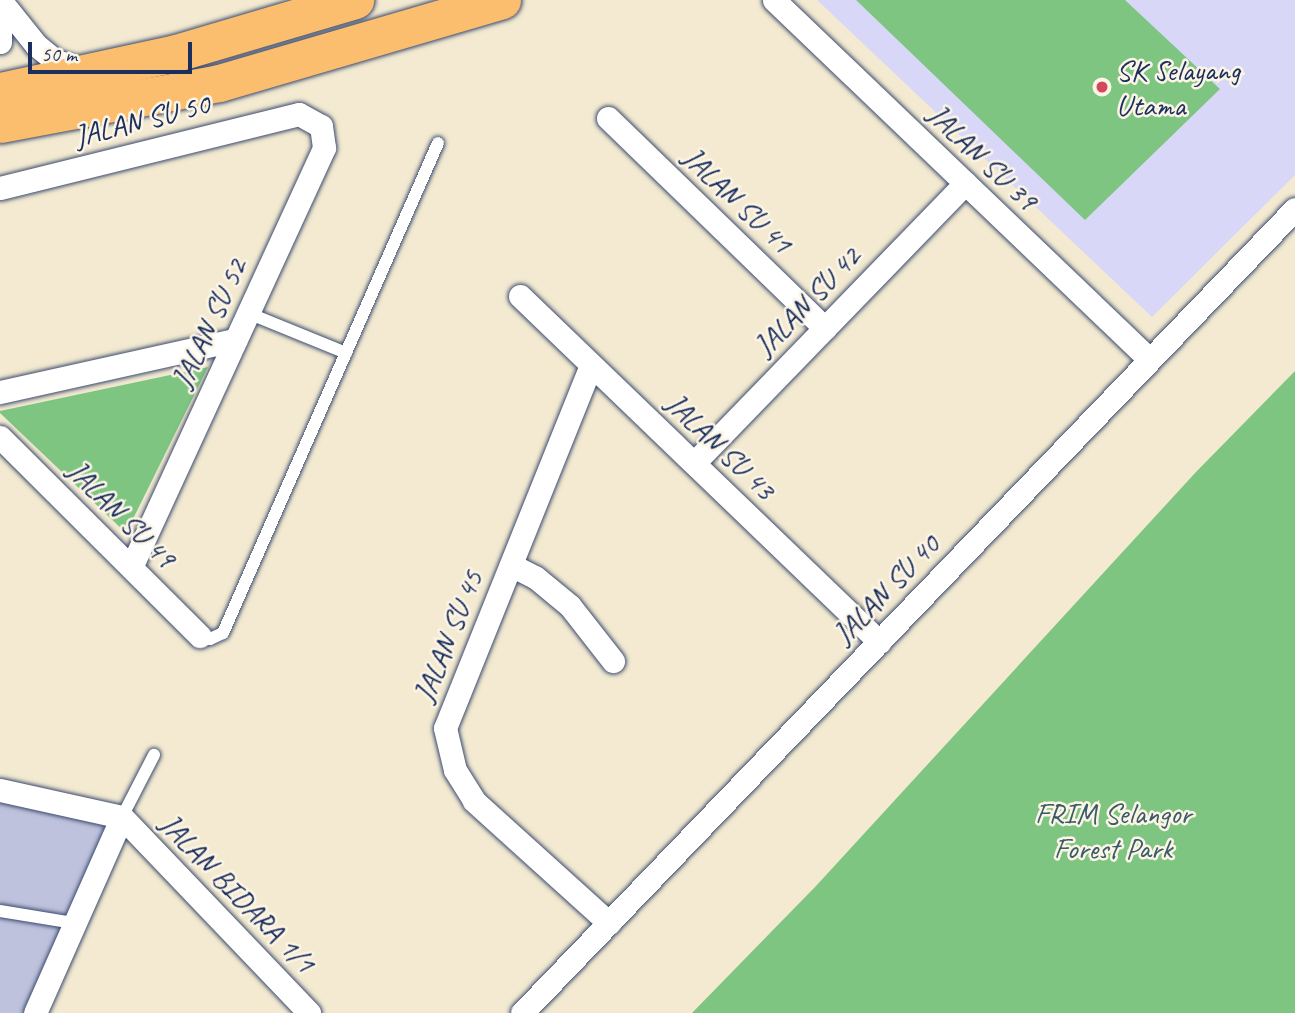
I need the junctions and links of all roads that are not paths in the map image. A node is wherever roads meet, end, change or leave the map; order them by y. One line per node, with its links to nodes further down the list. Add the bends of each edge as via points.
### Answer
1 (0, 0): 8 (street, via 46,53)
2 (355, 0): 8 (main road, via 189,49)
3 (502, 0): 5 (main road)
4 (774, 0): 14 (street, JALAN SU 39)
5 (451, 9): 12 (main road, via 219,83)
6 (0, 26): 7 (street)
7 (0, 42)
8 (90, 72): 9 (main road)
9 (0, 91)
10 (299, 114): 15 (street, JALAN SU 50); 18 (street, JALAN SU 52, via 321,126 324,148)
11 (608, 118): 19 (street, JALAN SU 41)
12 (0, 124)
13 (439, 143): 21 (lane)
14 (965, 183): 19 (street, JALAN SU 42); 22 (street, JALAN SU 39)
15 (0, 188)
16 (1295, 209): 22 (street, JALAN SU 40)
17 (520, 296): 23 (street, JALAN SU 43)
18 (248, 313): 20 (street, JALAN SU 52); 21 (lane)
19 (825, 328): 26 (street, JALAN SU 42)
20 (235, 340): 24 (street); 28 (street, JALAN SU 52)
21 (346, 353): 29 (lane, via 223,633 210,639)
22 (1149, 359): 30 (street, JALAN SU 40)
23 (591, 365): 26 (street, JALAN SU 43); 27 (street, JALAN SU 45)
24 (0, 392)
25 (0, 437): 28 (street, JALAN SU 49)
26 (694, 463): 30 (street, JALAN SU 43)
27 (511, 565): 31 (street, via 536,577 570,606); 37 (street, JALAN SU 45, via 445,728 455,770 474,801)
28 (131, 567): 29 (street, JALAN SU 49)
29 (200, 636)
30 (880, 642): 37 (street, JALAN SU 40)
31 (613, 661)
32 (154, 755): 34 (lane)
33 (0, 790): 34 (street)
34 (122, 817): 36 (street); 39 (street, JALAN BIDARA 1/1)
35 (0, 911): 36 (lane)
36 (73, 923): 38 (street)
37 (609, 923): 40 (street, JALAN SU 40)
38 (35, 1013)
39 (309, 1013)
40 (522, 1013)

